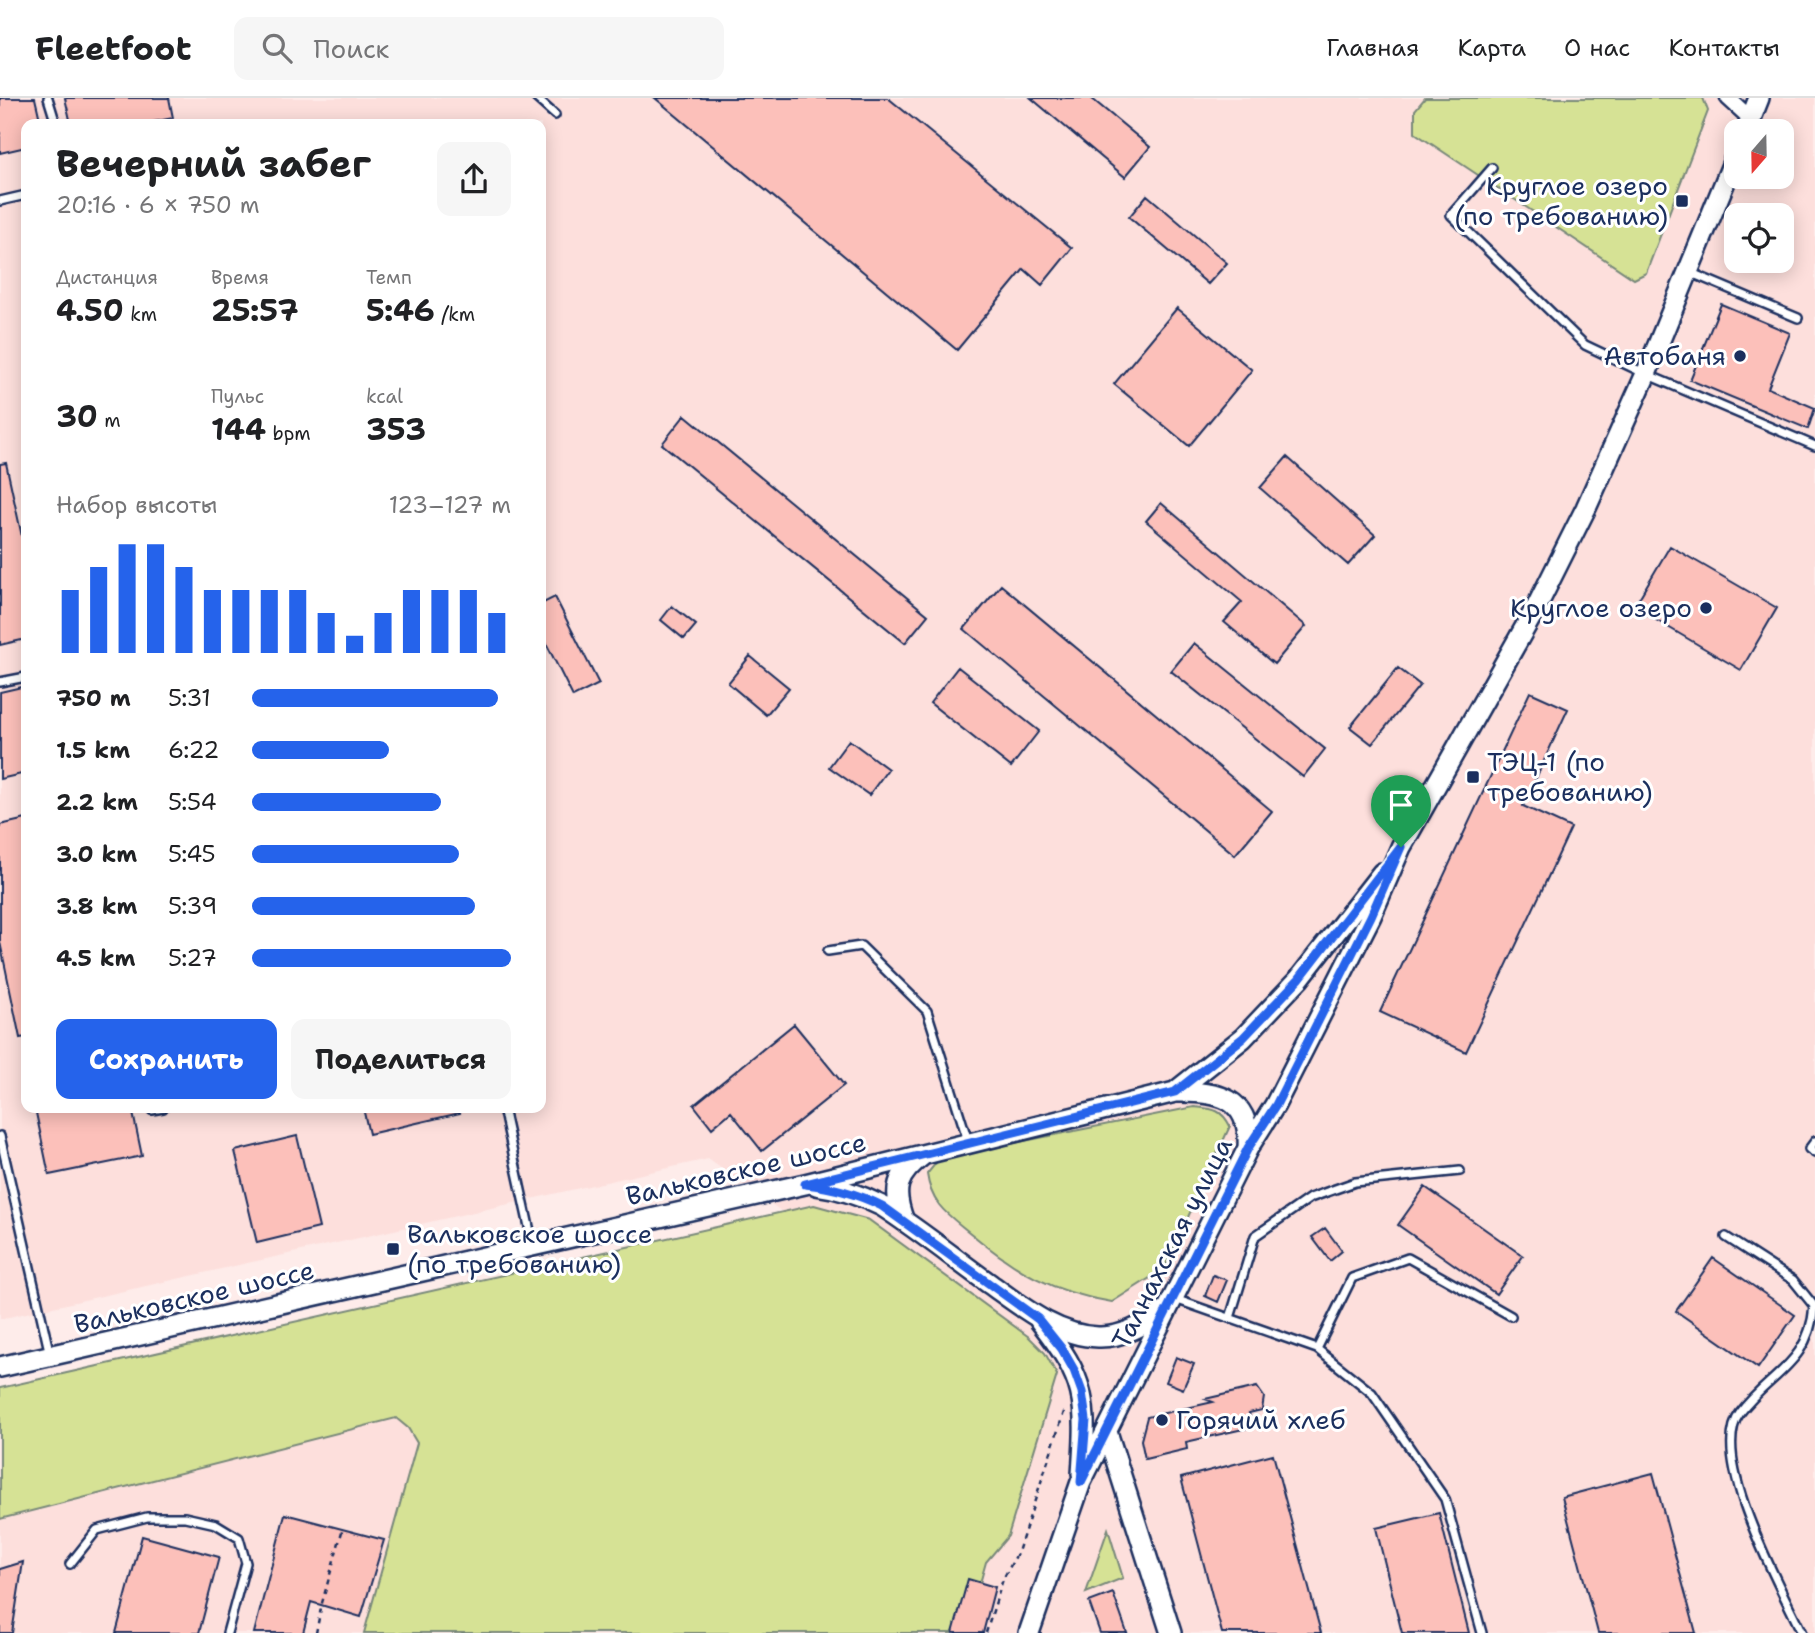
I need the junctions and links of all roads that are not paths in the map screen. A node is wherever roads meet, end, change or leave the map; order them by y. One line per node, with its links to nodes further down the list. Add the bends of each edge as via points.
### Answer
1 (48, 98): 6 (lane)
2 (536, 98): 5 (lane)
3 (1728, 98): 7 (street)
4 (1759, 98): 8 (main road)
5 (555, 115)
6 (54, 119)
7 (1744, 119)
8 (1750, 119)
9 (1492, 168): 15 (lane, via 1451,215 1585,345)
10 (1724, 184): 13 (main road)
11 (21, 196): 12 (lane)
12 (0, 201)
13 (1688, 271): 14 (lane); 15 (main road)
14 (1798, 318)
15 (1646, 374): 16 (lane); 19 (main road, via 1536,608)
16 (1815, 446)
17 (21, 678): 18 (lane)
18 (0, 682)
19 (1401, 847): 21 (main road, Вальковское шоссе, via 1299,979 1243,1038); 26 (main road, Талнахская улица, via 1371,916)
20 (828, 951): 25 (lane, via 861,946 927,1011)
21 (1175, 1092): 25 (main road, Вальковское шоссе); 26 (main road, Вальковское шоссе, via 1214,1094 1239,1108 1249,1131)
22 (504, 1113): 33 (lane)
23 (0, 1136): 39 (lane)
24 (1815, 1141): 27 (lane, via 1809,1149)
25 (968, 1142): 28 (main road, Вальковское шоссе)
26 (1248, 1148): 34 (main road, Талнахская улица)
27 (1815, 1153)
28 (924, 1154): 30 (main road, Вальковское шоссе); 31 (main road, via 898,1184 896,1196)
29 (1460, 1171): 36 (lane, via 1355,1182 1310,1198 1255,1237)
30 (805, 1184): 31 (main road, via 859,1195); 33 (main road, Вальковское шоссе)
31 (904, 1221): 37 (main road)
32 (1726, 1237): 48 (lane, via 1793,1280 1814,1306 1812,1326 1793,1362 1739,1413 1731,1433 1736,1482)
33 (533, 1246): 39 (main road, Вальковское шоссе)
34 (1171, 1304): 36 (lane); 37 (main road, via 1141,1327 1098,1338); 41 (main road, Талнахская улица)
35 (1511, 1316): 38 (lane, via 1408,1258 1352,1278)
36 (1230, 1318): 38 (lane)
37 (1038, 1319): 42 (main road, via 1062,1349 1082,1392 1086,1420)
38 (1317, 1349): 47 (lane, via 1372,1393 1446,1499)
39 (50, 1356): 40 (main road, Вальковское шоссе)
40 (0, 1367)
41 (1107, 1432): 42 (main road, Талнахская улица); 46 (main road)
42 (1081, 1482): 45 (main road, Талнахская улица)
43 (70, 1564): 44 (lane, via 97,1530 147,1517 184,1517 216,1524 239,1538 246,1563)
44 (228, 1633)
45 (1028, 1633)
46 (1171, 1633)
47 (1482, 1633)
48 (1802, 1633)

